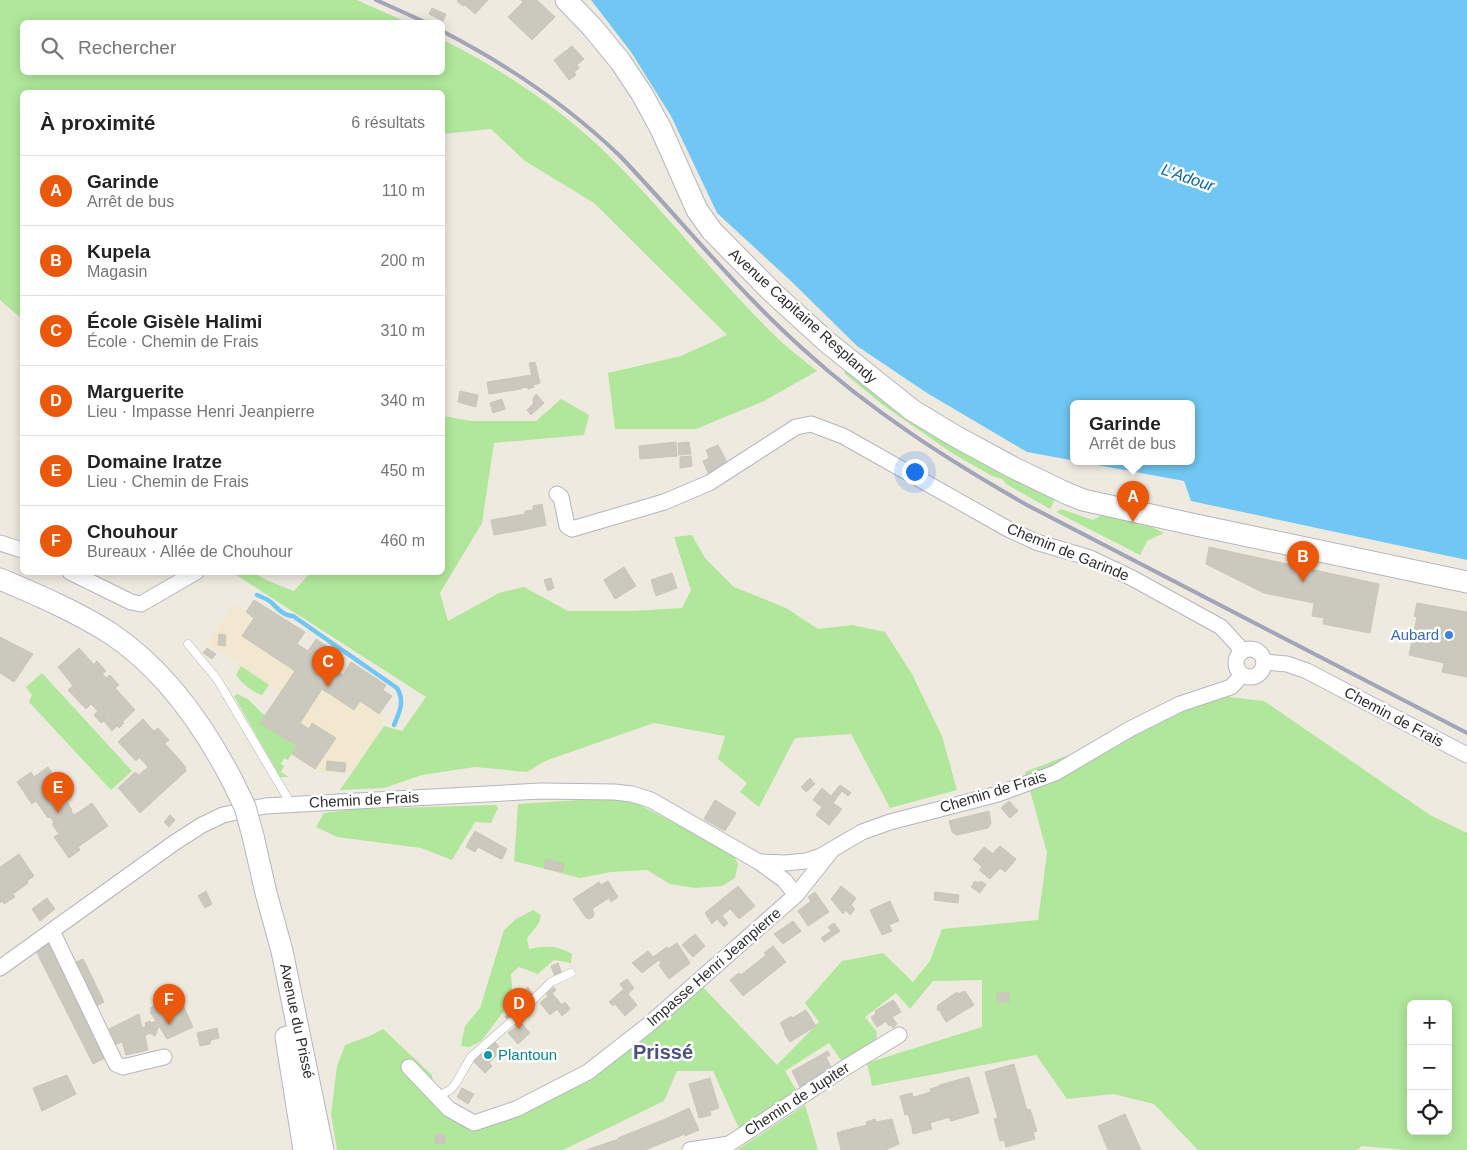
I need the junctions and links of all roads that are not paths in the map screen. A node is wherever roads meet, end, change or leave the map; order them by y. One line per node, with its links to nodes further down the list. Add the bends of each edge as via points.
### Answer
1 (566, 0): 8 (main road, Avenue Capitaine Resplandy, via 592,26 642,94 661,128 697,210 712,231 771,291 912,410 1014,468 1083,500)
2 (557, 494): 10 (street, Chemin de Garinde, via 561,497 567,526 572,529 664,502 709,483 796,427 811,424 842,436 1015,532 1036,542 1090,558 1132,578 1221,627)
3 (0, 543): 4 (street)
4 (20, 549)
5 (76, 575): 6 (street, via 141,604)
6 (191, 575)
7 (0, 579): 17 (main road, Avenue du Prissé, bridge, via 44,597 112,634 156,672 192,715 233,782 245,807)
8 (1467, 582)
9 (188, 644): 14 (lane, via 217,680)
10 (1243, 651): 11 (street, Chemin de Frais, via 1259,652); 12 (street, via 1236,665)
11 (1264, 662): 12 (street, Chemin de Frais, via 1257,675); 13 (street, Chemin de Frais, via 1287,664 1307,672)
12 (1242, 675): 15 (street, Chemin de Frais, via 1231,687 1180,704 1055,773 998,794 890,822 862,832)
13 (1467, 755)
14 (292, 804): 16 (street, Chemin de Frais, via 541,791 623,793 651,800); 19 (street, Chemin de Frais, via 236,812 202,824)
15 (832, 850): 16 (street, Chemin de Frais, via 806,861); 18 (street, Impasse Henri Jeanpierre)
16 (759, 862): 18 (street, Chemin de Frais, via 784,880)
17 (266, 893): 26 (main road, Avenue du Prissé); 27 (main road, Avenue du Prissé, via 282,951)
18 (796, 896): 25 (street, Impasse Henri Jeanpierre, via 647,1026 588,1072 516,1109 474,1122 449,1109)
19 (52, 931): 20 (street, Chemin de Frais); 23 (street, via 116,1064 123,1067)
20 (0, 968)
21 (571, 973): 25 (lane, via 550,982 471,1057 456,1084)
22 (899, 1034): 28 (street, Chemin de Jupiter, via 729,1144)
23 (164, 1057)
24 (409, 1067): 25 (street, Impasse Henri Jeanpierre)
25 (437, 1097)
26 (304, 1150)
27 (323, 1150)
28 (690, 1150)

